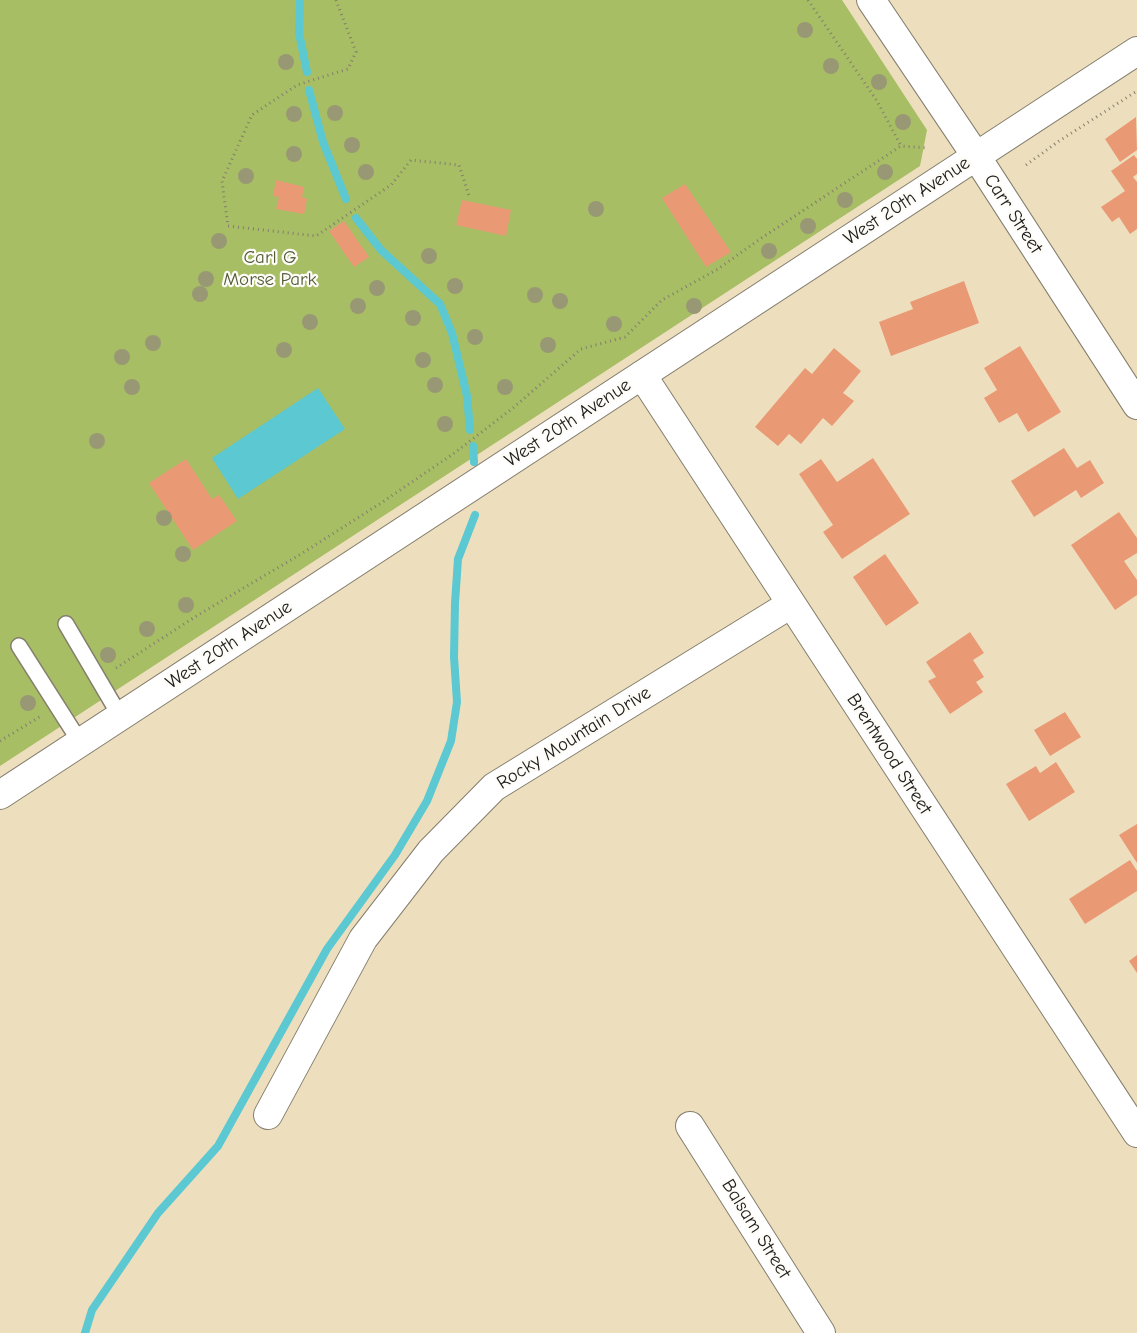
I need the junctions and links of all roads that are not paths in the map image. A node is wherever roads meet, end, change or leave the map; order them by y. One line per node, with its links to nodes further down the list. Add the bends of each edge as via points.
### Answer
1 (871, 0): 3 (street, Carr Street)
2 (1137, 51): 3 (street, West 20th Avenue)
3 (976, 156): 4 (street, West 20th Avenue); 5 (street, Carr Street)
4 (642, 375): 6 (street, Brentwood Street); 9 (street, West 20th Avenue)
5 (1137, 405)
6 (790, 604): 12 (street, Rocky Mountain Drive, via 494,787 431,851 363,939); 14 (street, Brentwood Street)
7 (66, 624): 9 (lane)
8 (19, 646): 10 (lane)
9 (120, 716): 10 (street, West 20th Avenue)
10 (80, 742): 11 (street, West 20th Avenue)
11 (0, 796)
12 (268, 1115)
13 (690, 1126): 15 (street, Balsam Street)
14 (1137, 1133)
15 (821, 1333)

